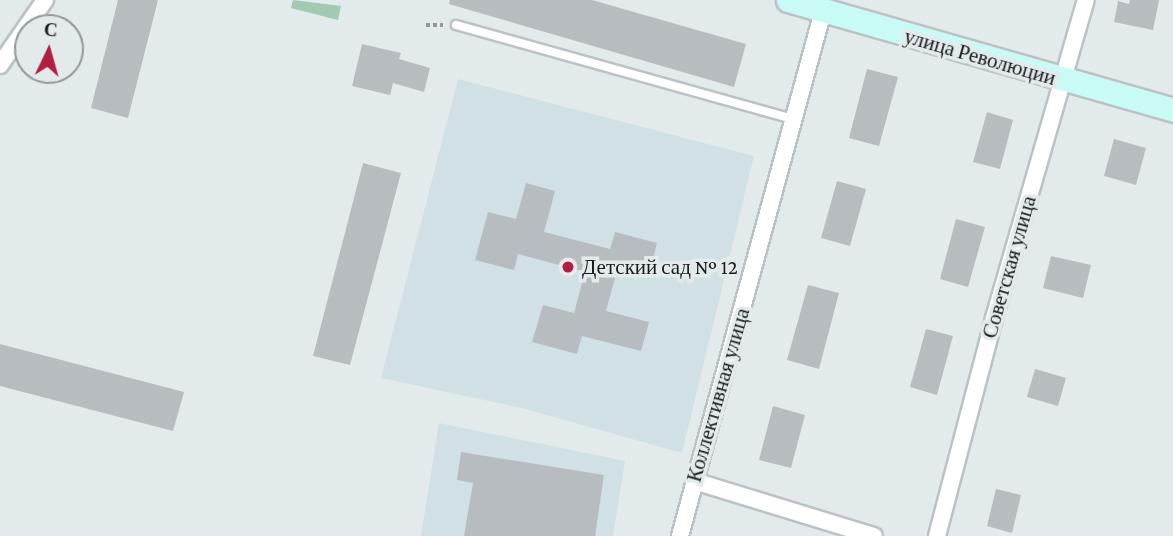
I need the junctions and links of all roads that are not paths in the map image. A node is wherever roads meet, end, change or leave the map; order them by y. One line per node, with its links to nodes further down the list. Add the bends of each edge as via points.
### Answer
1 (46, 0): 6 (street)
2 (789, 0): 4 (street, улица Революции)
3 (1086, 0): 7 (street, Советская улица)
4 (823, 12): 7 (street, улица Революции); 9 (street, Коллективная улица)
5 (456, 25): 9 (lane)
6 (0, 65)
7 (1063, 80): 8 (street, улица Революции); 13 (street, Советская улица)
8 (1173, 110)
9 (794, 119): 10 (street, Коллективная улица)
10 (694, 481): 11 (street, Коллективная улица); 12 (street)
11 (680, 536)
12 (874, 536)
13 (937, 536)

